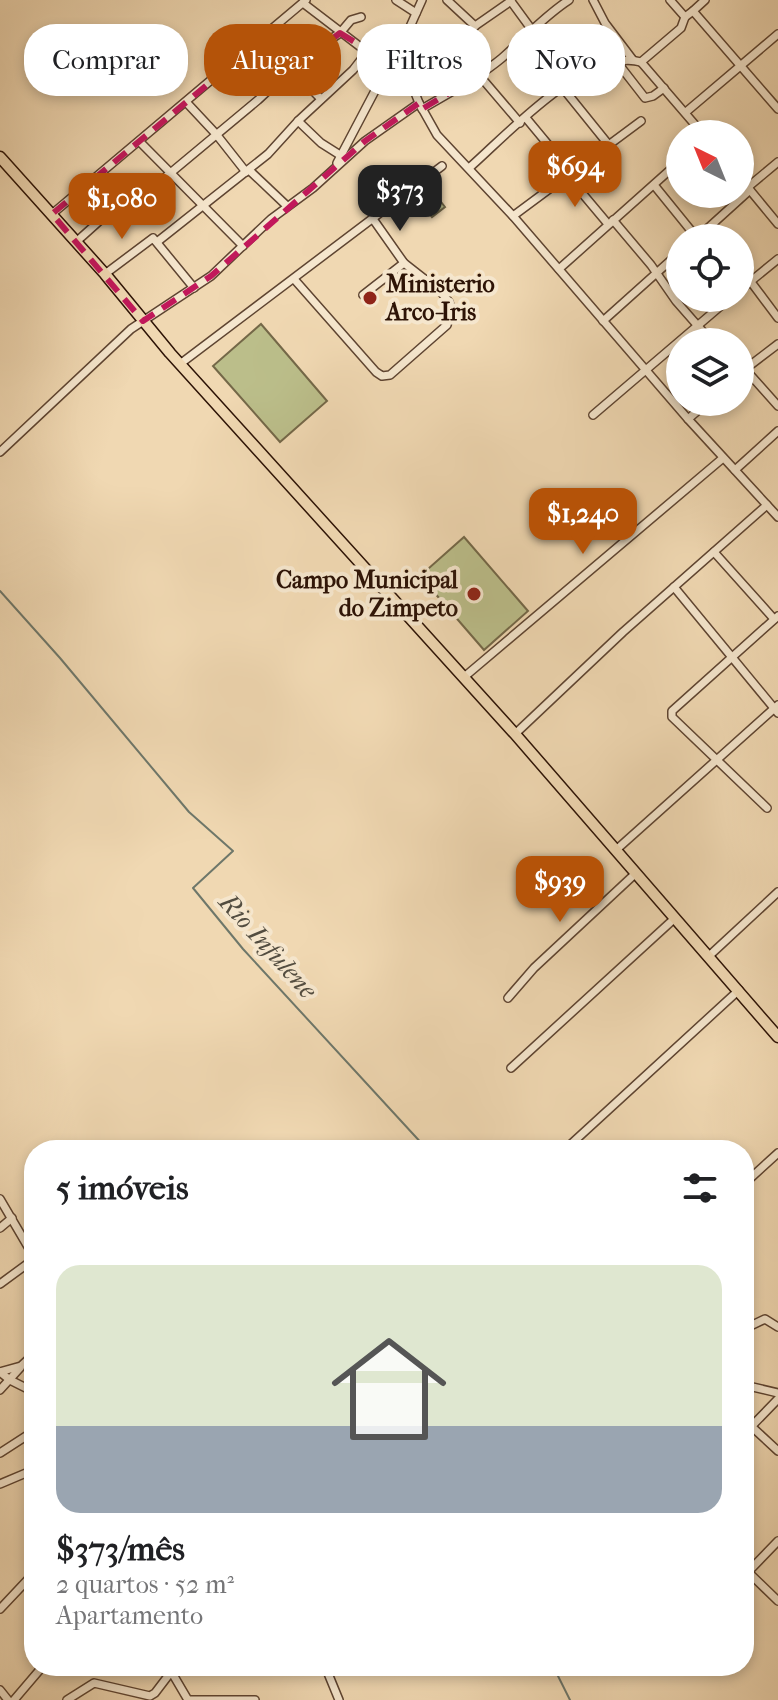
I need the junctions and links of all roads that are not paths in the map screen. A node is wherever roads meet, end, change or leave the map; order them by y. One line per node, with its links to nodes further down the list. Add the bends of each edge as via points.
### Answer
1 (396, 0): 11 (street)
2 (422, 0): 11 (street)
3 (447, 0): 17 (street)
4 (569, 0): 20 (street)
5 (594, 0): 24 (street, via 605,23)
6 (670, 0): 13 (street)
7 (705, 0): 10 (street)
8 (510, 1): 18 (street); 19 (street)
9 (304, 2): 14 (street); 15 (street)
10 (693, 11): 13 (street); 28 (street)
11 (416, 13): 16 (street)
12 (361, 17): 21 (street)
13 (685, 17): 24 (street, via 683,26)
14 (279, 24)
15 (330, 24)
16 (411, 24)
17 (473, 24)
18 (478, 24)
19 (527, 24)
20 (539, 24)
21 (341, 32)
22 (778, 34): 28 (street)
23 (507, 51): 27 (street)
24 (637, 61): 25 (street); 32 (street)
25 (625, 62)
26 (357, 65): 40 (street)
27 (491, 65)
28 (740, 66): 43 (street); 44 (street)
29 (625, 72): 32 (street, via 645,98)
30 (204, 88): 41 (street)
31 (491, 88): 47 (street)
32 (664, 88): 44 (street)
33 (261, 96): 49 (street)
34 (318, 96): 40 (street)
35 (371, 96): 52 (street)
36 (417, 96): 42 (street)
37 (440, 96): 42 (street)
38 (553, 96): 47 (street)
39 (574, 96): 51 (street)
40 (321, 99): 46 (street)
41 (187, 103): 49 (street); 50 (street)
42 (420, 106): 56 (street); 57 (street, via 437,135)
43 (778, 109)
44 (686, 112): 45 (street)
45 (692, 120)
46 (298, 121): 52 (street); 58 (street)
47 (523, 121): 57 (street); 60 (street)
48 (641, 121): 51 (street)
49 (216, 134): 58 (street); 59 (street)
50 (140, 142): 59 (street); 68 (street)
51 (608, 144): 60 (street)
52 (340, 155): 56 (street)
53 (0, 157): 68 (highway)
54 (778, 162): 62 (street)
55 (442, 166): 70 (street)
56 (334, 168): 66 (street)
57 (469, 168): 69 (street)
58 (248, 171): 65 (street); 66 (street)
59 (170, 172): 65 (street); 75 (street, via 130,206 115,207)
60 (568, 173): 69 (street); 71 (street)
61 (666, 174): 63 (street)
62 (754, 184)
63 (654, 185): 71 (street); 72 (street)
64 (754, 195): 74 (street)
65 (204, 206): 76 (street); 77 (street)
66 (287, 206): 77 (street)
67 (729, 208): 73 (street)
68 (52, 214): 75 (highway)
69 (513, 216): 81 (street)
70 (373, 219): 79 (street); 84 (street)
71 (610, 222): 81 (street); 82 (street)
72 (686, 224)
73 (712, 224)
74 (778, 224)
75 (76, 242): 83 (highway)
76 (157, 242): 83 (street, via 150,238); 86 (street)
77 (243, 246): 86 (street)
78 (778, 259): 85 (street)
79 (404, 263): 84 (street, via 445,296 451,315 447,325 385,377); 88 (street)
80 (666, 263): 82 (street)
81 (559, 269): 92 (street)
82 (655, 272): 92 (street); 93 (street)
83 (105, 274): 91 (highway)
84 (294, 279): 97 (street)
85 (754, 279)
86 (194, 288): 91 (street)
87 (754, 294): 90 (street)
88 (363, 295)
89 (713, 312): 93 (street)
90 (778, 318)
91 (143, 321): 97 (highway); 105 (street)
92 (603, 321): 98 (street)
93 (697, 325): 94 (street); 98 (street)
94 (700, 328)
95 (778, 344): 96 (street)
96 (754, 363)
97 (180, 364): 116 (highway)
98 (645, 369): 101 (street); 103 (street)
99 (754, 382): 100 (street)
100 (778, 406)
101 (593, 415)
102 (692, 416): 103 (street)
103 (688, 419): 106 (street)
104 (778, 431): 107 (street)
105 (0, 452)
106 (723, 458): 107 (street); 111 (street)
107 (735, 470): 108 (street)
108 (767, 505): 110 (street); 112 (street)
109 (608, 506): 111 (street)
110 (778, 517)
111 (632, 534): 116 (street)
112 (714, 552): 113 (street); 114 (street)
113 (674, 587): 115 (street); 118 (street)
114 (776, 618): 115 (street)
115 (732, 656): 117 (street); 119 (street, via 672,711 672,717)
116 (463, 678): 118 (highway)
117 (777, 709): 119 (street)
118 (515, 734): 121 (highway)
119 (717, 759): 120 (street); 121 (street)
120 (767, 808)
121 (616, 850): 122 (highway)
122 (636, 873): 124 (highway); 127 (street)
123 (777, 895): 125 (street)
124 (675, 918): 125 (highway); 129 (street)
125 (709, 956): 126 (highway)
126 (739, 990): 128 (highway); 130 (street)
127 (508, 998)
128 (776, 1030)
129 (511, 1068)
130 (575, 1140)
131 (778, 1153): 132 (street)
132 (754, 1175)
133 (0, 1199): 134 (street)
134 (12, 1218): 135 (street); 136 (street)
135 (0, 1228)
136 (24, 1240)
137 (24, 1266): 138 (street)
138 (0, 1284)
139 (754, 1324): 140 (street, via 765,1319)
140 (778, 1327)
141 (24, 1363): 142 (street)
142 (21, 1366): 143 (street); 144 (street)
143 (0, 1372): 144 (street)
144 (10, 1380): 145 (street); 147 (street)
145 (24, 1387)
146 (754, 1388): 148 (street)
147 (0, 1390)
148 (778, 1396): 149 (street)
149 (754, 1421)
150 (754, 1434): 152 (street)
151 (24, 1437): 153 (street)
152 (778, 1451)
153 (0, 1453)
154 (0, 1473): 156 (street)
155 (24, 1474): 156 (street)
156 (3, 1482)
157 (778, 1541): 158 (street)
158 (754, 1563)
159 (754, 1578): 161 (street)
160 (24, 1584): 162 (street)
161 (778, 1601)
162 (0, 1609)
163 (34, 1676): 169 (street)
164 (166, 1676): 170 (street, via 150,1696 94,1683)
165 (174, 1676): 171 (street)
166 (329, 1676): 173 (street)
167 (0, 1690): 168 (street)
168 (8, 1700)
169 (14, 1700)
170 (67, 1700)
171 (188, 1700): 172 (street)
172 (255, 1700)
173 (339, 1700)

